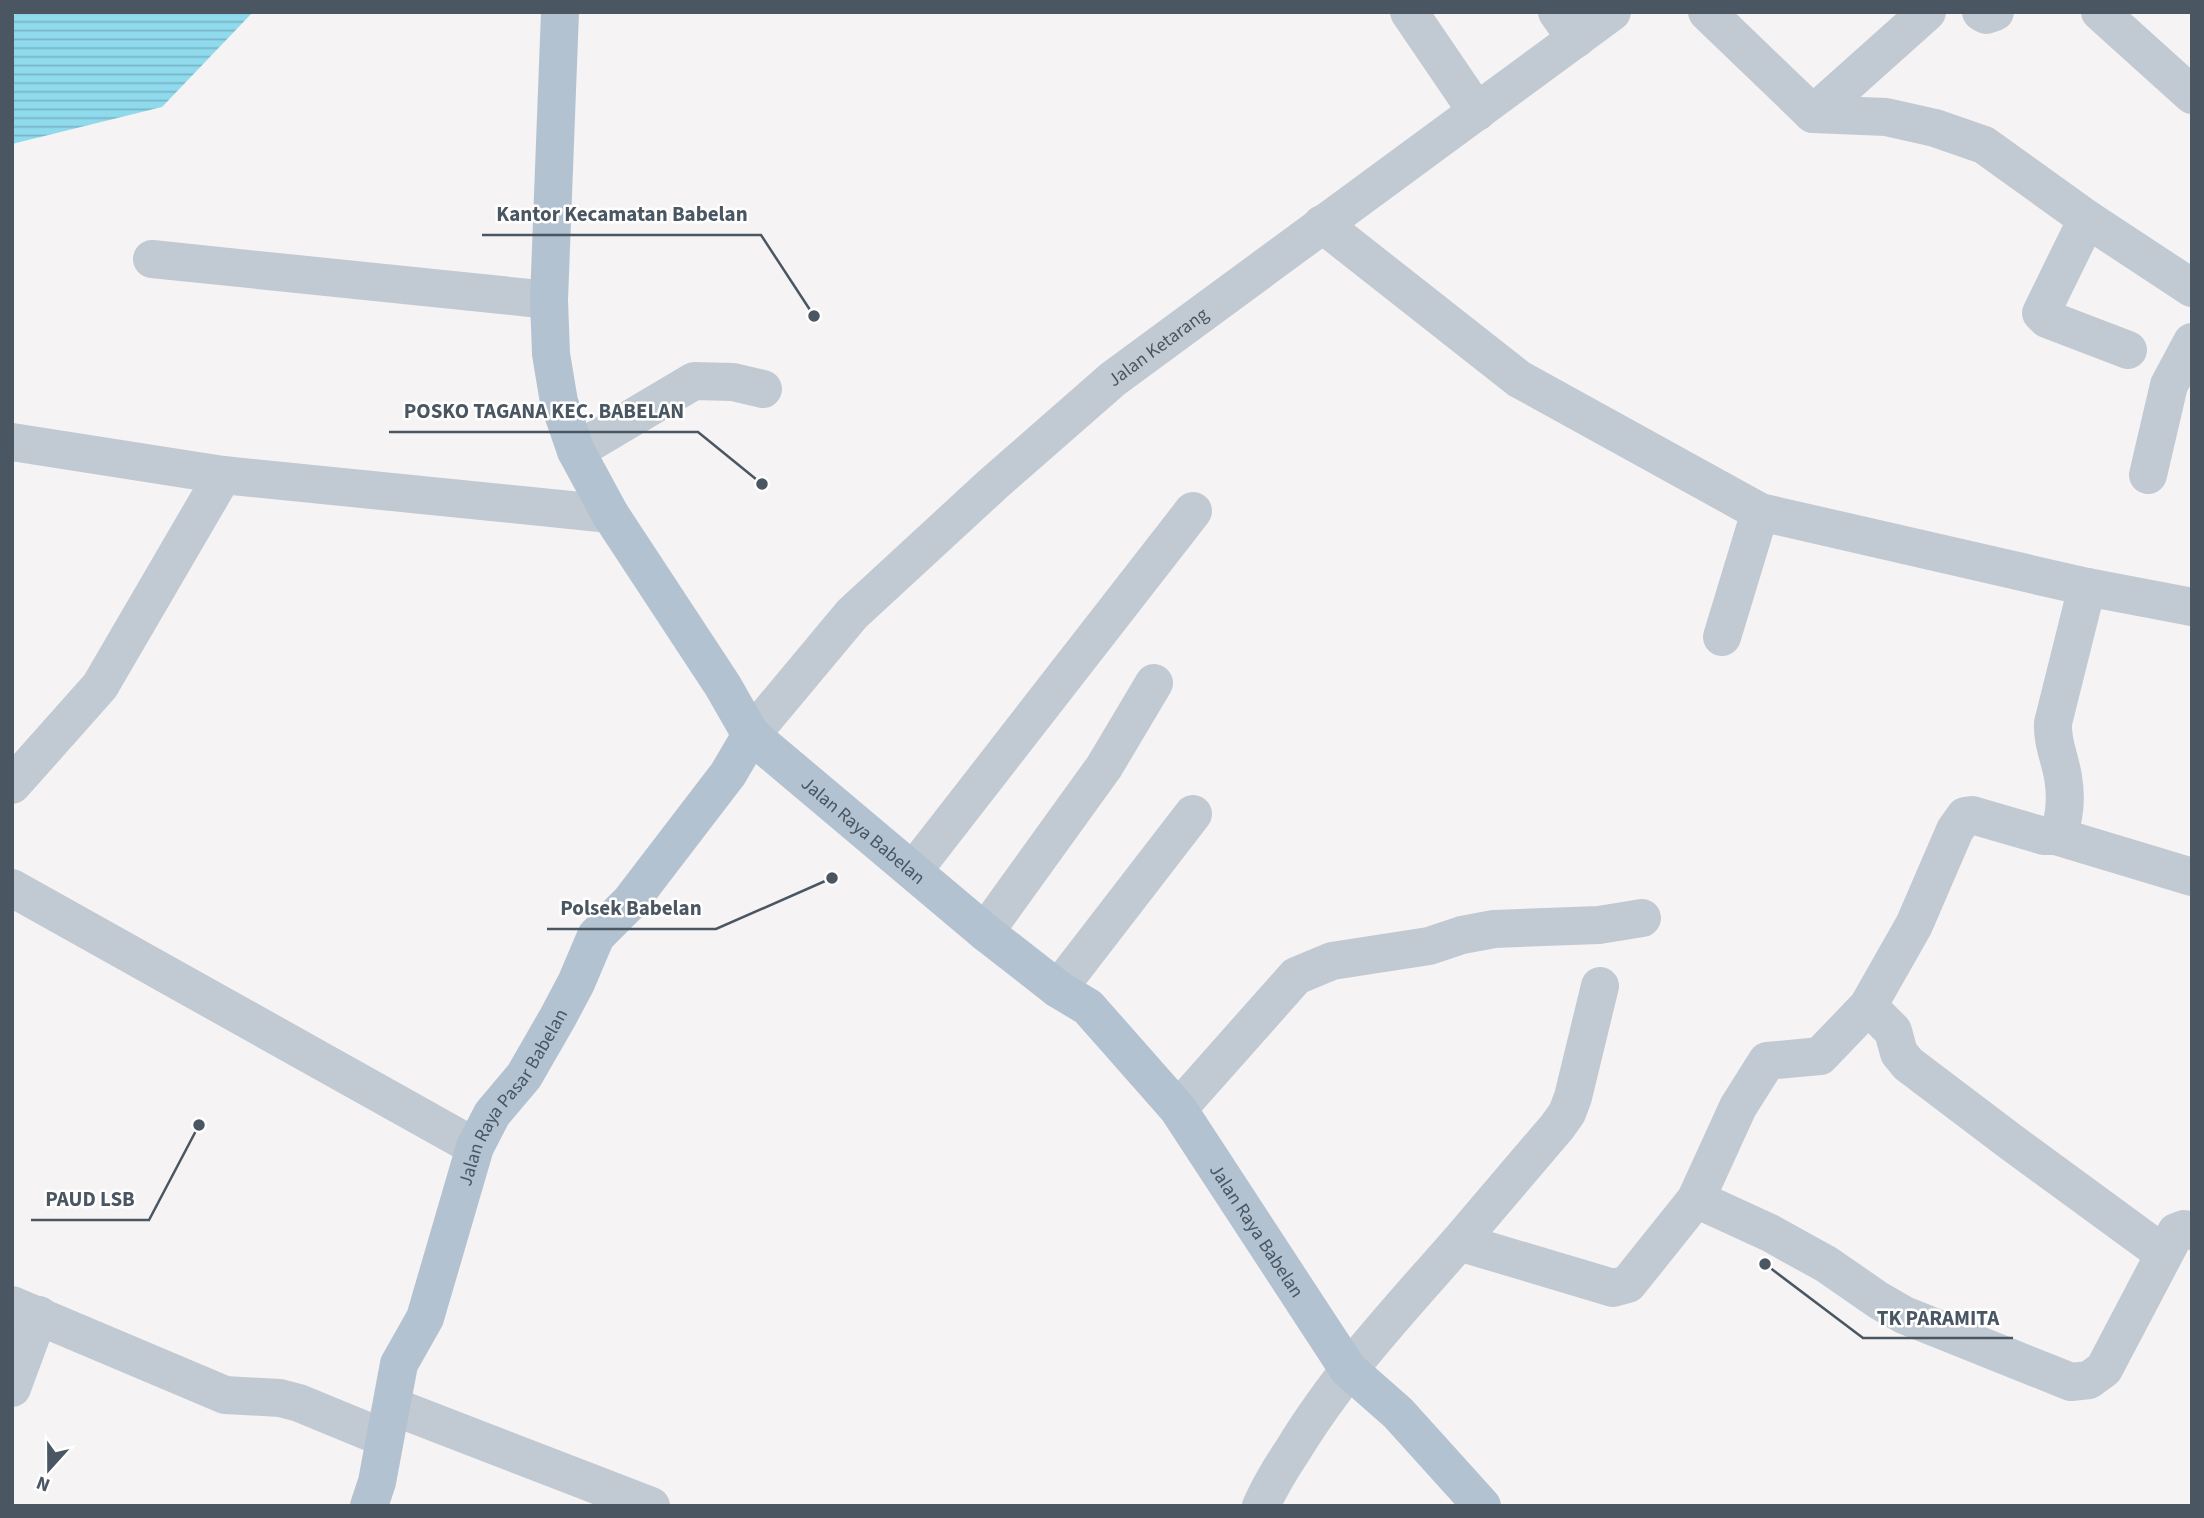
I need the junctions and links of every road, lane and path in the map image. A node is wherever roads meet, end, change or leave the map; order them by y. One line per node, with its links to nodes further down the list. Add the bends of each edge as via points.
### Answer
1 (560, 12): 17 (main road, Jalan Raya Babelan)
2 (1409, 12): 11 (street)
3 (1612, 12): 9 (street, Jalan Ketarang)
4 (1707, 12): 12 (street)
5 (1927, 12): 12 (street)
6 (1981, 12): 7 (street)
7 (1995, 12)
8 (2100, 12): 10 (street)
9 (1567, 25): 11 (street, Jalan Ketarang)
10 (2192, 95)
11 (1476, 112): 14 (street, Jalan Ketarang)
12 (1813, 114): 13 (street, via 1886,117 1984,145)
13 (2087, 219): 16 (street); 19 (street, via 2041,313)
14 (1322, 224): 26 (street, via 1519,379); 32 (street, Jalan Ketarang, via 1112,379 993,484 852,614)
15 (152, 259): 17 (street)
16 (2192, 288)
17 (549, 300): 22 (main road, Jalan Raya Babelan, via 559,402)
18 (2192, 342): 24 (street, via 2169,385)
19 (2128, 350)
20 (763, 389): 22 (street, via 694,381)
21 (12, 442): 23 (street)
22 (576, 451): 27 (main road, Jalan Raya Babelan)
23 (223, 475): 27 (street); 33 (street, via 100,686)
24 (2148, 475)
25 (1193, 511): 36 (street)
26 (1760, 512): 28 (street); 30 (street)
27 (610, 514): 32 (main road, Jalan Raya Babelan)
28 (2087, 587): 29 (street); 35 (street, via 2053,723 2052,737 2064,779 2063,816)
29 (2192, 607)
30 (1722, 637)
31 (1153, 683): 40 (street, via 1104,767)
32 (751, 735): 36 (main road, Jalan Raya Babelan); 45 (main road, Jalan Raya Pasar Babelan, via 728,774 631,902 596,936 558,1017)
33 (12, 785)
34 (1193, 814): 42 (street)
35 (2056, 836): 37 (street); 43 (street, via 1965,816 1914,925)
36 (912, 871): 40 (main road, Jalan Raya Babelan)
37 (2192, 877)
38 (12, 888): 45 (street)
39 (1642, 918): 44 (street, via 1599,925 1494,929 1316,967 1296,976)
40 (985, 932): 42 (main road, Jalan Raya Babelan)
41 (1600, 986): 47 (street, via 1567,1112)
42 (1058, 989): 44 (main road, Jalan Raya Babelan, via 1088,1007)
43 (1868, 1006): 46 (street, via 1820,1056 1767,1061 1738,1107); 48 (street, via 1894,1031 1899,1053 1908,1064 2011,1142)
44 (1178, 1109): 50 (main road, Jalan Raya Babelan)
45 (475, 1147): 52 (main road, Jalan Raya Pasar Babelan, via 425,1318 399,1364)
46 (1696, 1199): 47 (street, via 1628,1284 1613,1288); 48 (street, via 1826,1264 1904,1315 2071,1382 2090,1380 2104,1369)
47 (1459, 1242): 50 (street)
48 (2178, 1242)
49 (25, 1310): 51 (street); 52 (street, via 225,1395 280,1398)
50 (1348, 1369): 55 (street); 56 (main road, Jalan Raya Babelan, via 1398,1413)
51 (12, 1388)
52 (388, 1422): 53 (main road, Jalan Raya Pasar Babelan); 54 (street)
53 (369, 1506)
54 (651, 1506)
55 (1261, 1506)
56 (1482, 1506)

